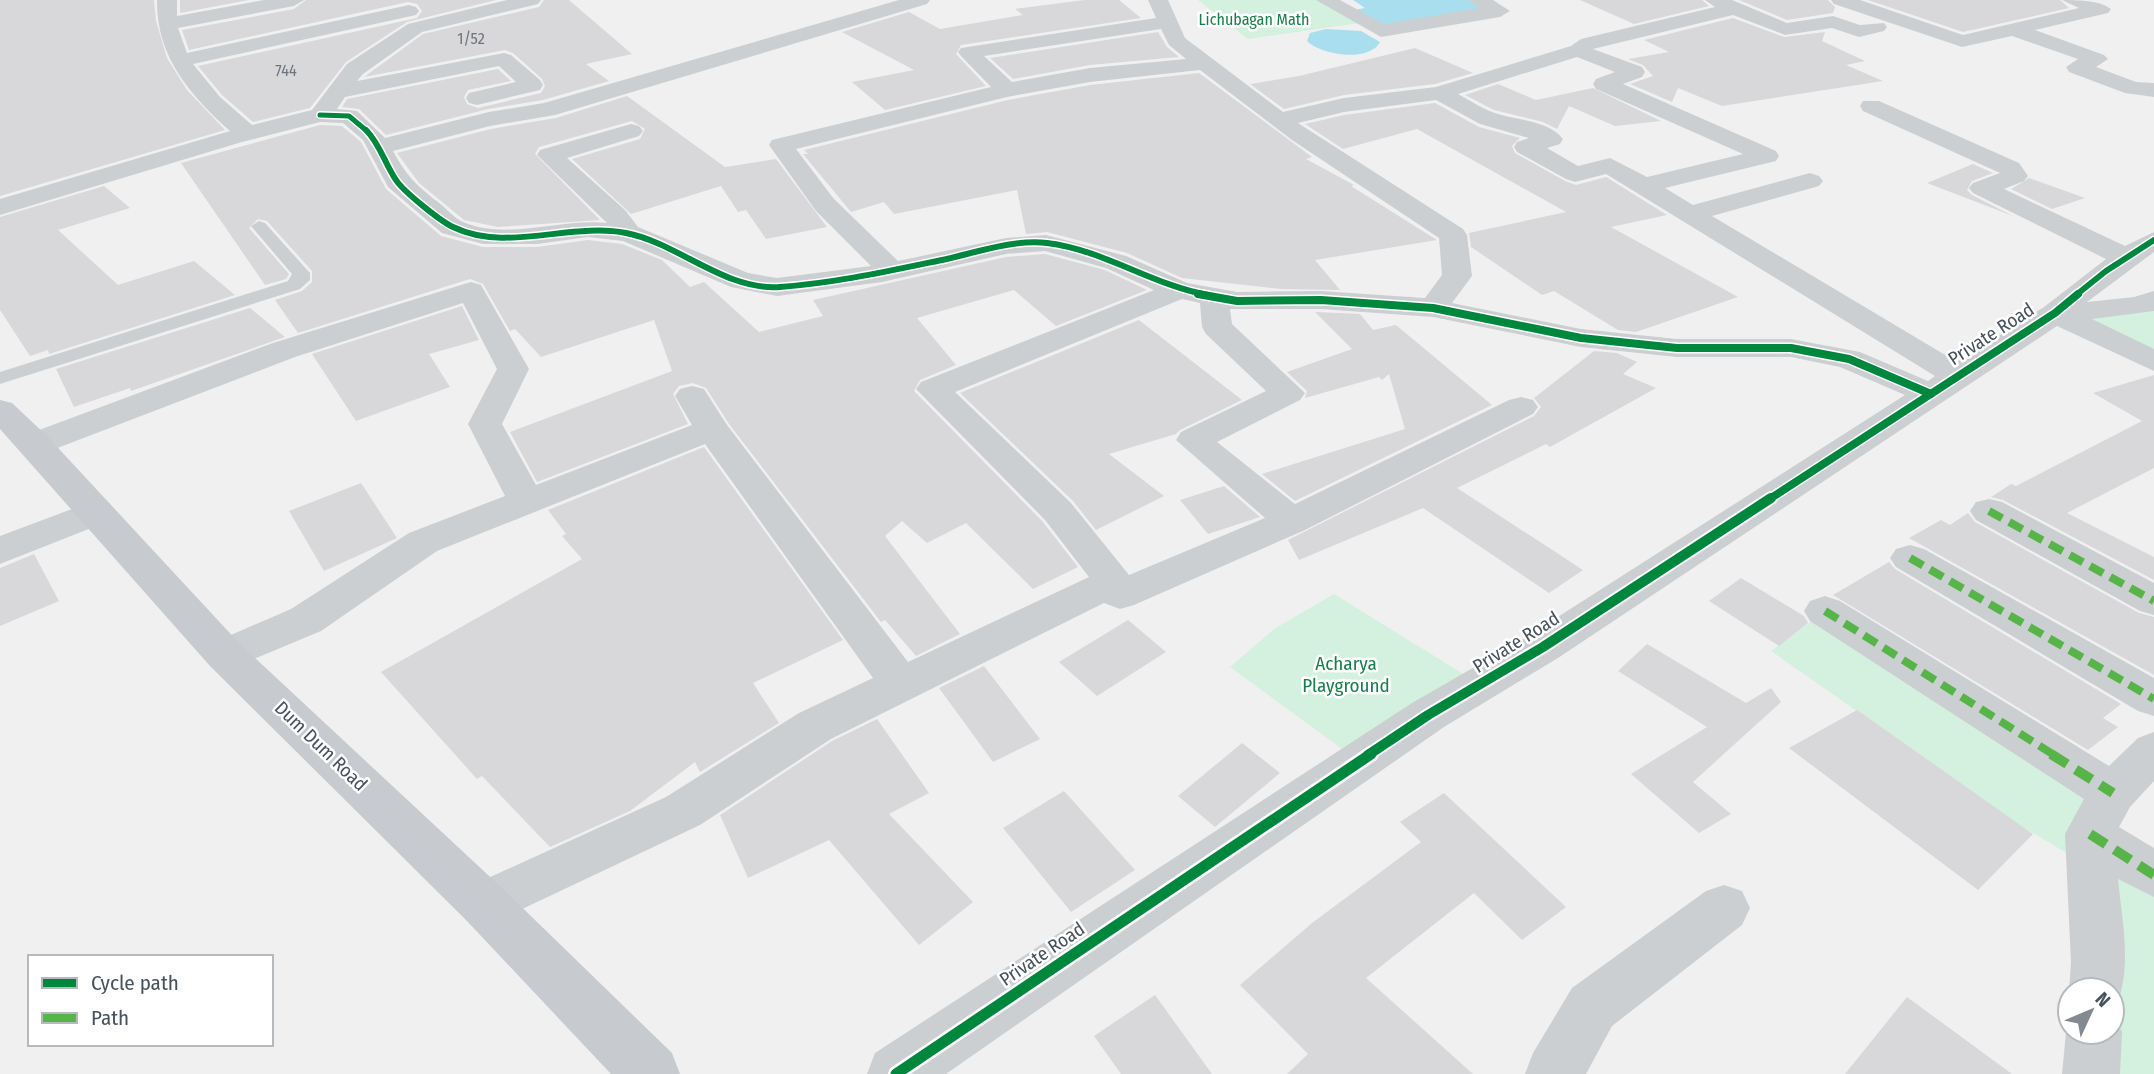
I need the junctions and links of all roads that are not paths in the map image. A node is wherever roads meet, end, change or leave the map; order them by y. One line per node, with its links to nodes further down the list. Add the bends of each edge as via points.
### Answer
1 (167, 0): 14 (street)
2 (293, 0): 14 (street)
3 (531, 0): 22 (street, via 415,28 355,69)
4 (920, 0): 26 (street, via 547,110)
5 (1158, 0): 12 (street)
6 (1326, 0): 7 (street, via 1381,31 1500,11)
7 (1478, 0)
8 (1841, 0): 13 (street)
9 (2072, 0): 15 (street, via 2101,9)
10 (1723, 5): 13 (street, via 1785,29 1833,22 1859,31); 16 (street, via 1588,43)
11 (409, 12): 17 (street)
12 (1167, 22): 18 (street, via 1176,41); 19 (street, via 968,52)
13 (1903, 22): 15 (street, via 1962,41)
14 (168, 24): 17 (street)
15 (2012, 29): 20 (street, via 2096,59 2077,67 2133,88)
16 (1578, 50): 21 (street); 30 (street, via 1634,72 1604,84 1767,156)
17 (182, 60): 28 (street, via 227,119)
18 (1204, 63): 19 (street, via 1090,75); 25 (street)
19 (1007, 90): 36 (street, via 781,145 825,205)
20 (2154, 90)
21 (1439, 93): 25 (street, via 1345,105); 30 (street, via 1488,119 1522,126 1551,139 1526,147 1575,174 1610,166)
22 (329, 103): 23 (street, via 504,59 532,85); 26 (street); 28 (street)
23 (453, 104)
24 (1871, 106): 35 (street, via 2010,168 2015,176 1982,188)
25 (1279, 120): 40 (street, via 1453,235 1457,276)
26 (376, 131): 34 (street, via 397,182 452,227 483,236 537,236 588,229)
27 (631, 131): 34 (street, via 549,155 616,216)
28 (247, 133): 31 (street)
29 (1810, 181): 32 (street)
30 (1642, 186): 32 (street)
31 (0, 207)
32 (1690, 214): 44 (street)
33 (259, 226): 43 (lane, via 301,273 294,285)
34 (628, 233): 36 (street, via 741,281 777,287)
35 (2141, 249): 41 (street, Private Road)
36 (892, 271): 37 (street, via 1006,246 1046,243 1116,262)
37 (1179, 290): 38 (street); 56 (street, via 933,390 1029,482 1101,562)
38 (1214, 297): 40 (street); 53 (street, via 1217,327 1287,393 1193,440)
39 (2154, 300): 41 (street, via 2138,306)
40 (1433, 308): 44 (street, via 1581,338 1677,348 1791,348)
41 (2055, 313): 42 (street); 44 (street, Private Road)
42 (2154, 361)
43 (0, 377)
44 (1944, 385): 70 (street, Private Road, via 1543,647 1427,715)
45 (692, 397): 48 (street)
46 (1521, 407): 53 (street)
47 (0, 410): 49 (main road, Dum Dum Road)
48 (712, 429): 50 (street); 60 (street)
49 (35, 444): 50 (street, via 284,350 471,291 513,369 485,424); 52 (main road, Dum Dum Road)
50 (526, 501): 59 (street, via 423,542 306,620)
51 (1989, 511): 57 (street)
52 (96, 512): 54 (street); 59 (main road, Dum Dum Road)
53 (1292, 521): 56 (street, via 1120,595)
54 (0, 551)
55 (1910, 558): 61 (street)
56 (1113, 582): 60 (street)
57 (2154, 601)
58 (1825, 611): 63 (street)
59 (225, 655): 65 (main road, Dum Dum Road)
60 (901, 684): 65 (street, via 815,726 683,811)
61 (2154, 699)
62 (2154, 751): 63 (street)
63 (2102, 814): 64 (street); 67 (street)
64 (2154, 875)
65 (484, 904): 69 (main road, Dum Dum Road)
66 (1724, 908): 71 (street, via 1592,1007)
67 (2097, 976)
68 (2093, 1046): 72 (street)
69 (651, 1074)
70 (896, 1074)
71 (1554, 1074)
72 (2091, 1074)

